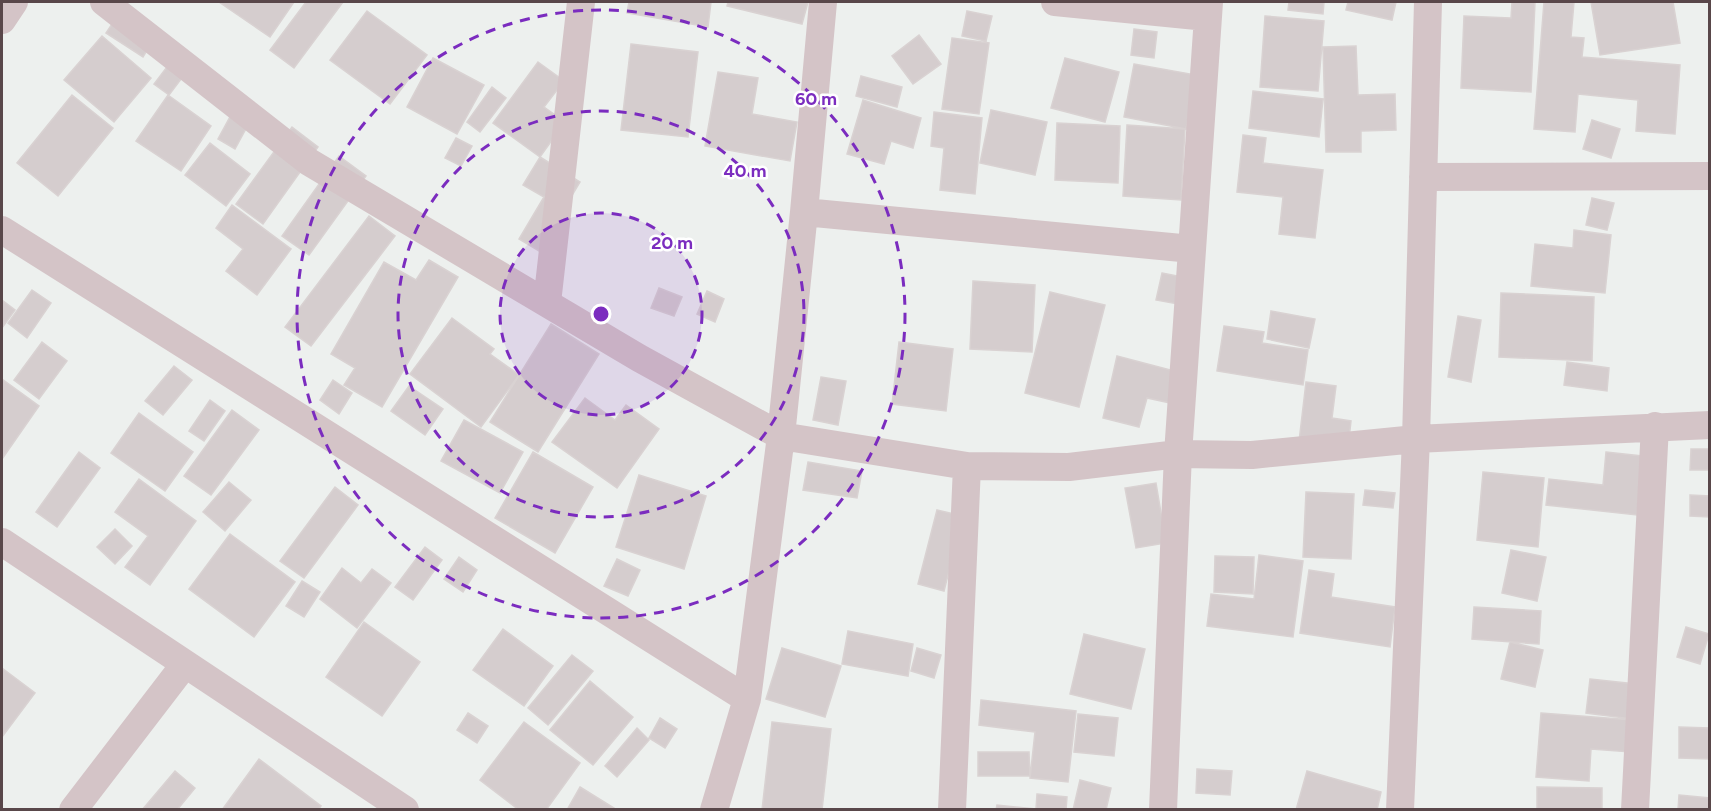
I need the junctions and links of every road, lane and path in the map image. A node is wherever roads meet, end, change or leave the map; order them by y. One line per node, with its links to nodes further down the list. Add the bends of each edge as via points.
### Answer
1 (14, 2): 8 (street)
2 (104, 2): 14 (street, via 309,162)
3 (581, 2): 14 (street)
4 (823, 2): 11 (street)
5 (1055, 2): 7 (street)
6 (1428, 2): 10 (street)
7 (1208, 9): 13 (street)
8 (2, 20)
9 (1710, 176): 10 (street)
10 (1423, 177): 18 (street)
11 (804, 212): 13 (street); 17 (street)
12 (2, 230): 23 (street)
13 (1192, 249): 19 (street)
14 (547, 303): 17 (street)
15 (1710, 425): 16 (street)
16 (1654, 426): 18 (street); 30 (street)
17 (781, 436): 20 (street); 23 (street)
18 (1416, 439): 19 (street, via 1252,455); 29 (street)
19 (1179, 454): 20 (street, via 1069,467); 28 (street)
20 (967, 466): 27 (street)
21 (2, 542): 22 (street)
22 (185, 664): 24 (street); 25 (street)
23 (747, 699): 26 (street)
24 (73, 810)
25 (405, 810)
26 (714, 810)
27 (952, 810)
28 (1163, 810)
29 (1400, 810)
30 (1635, 810)

